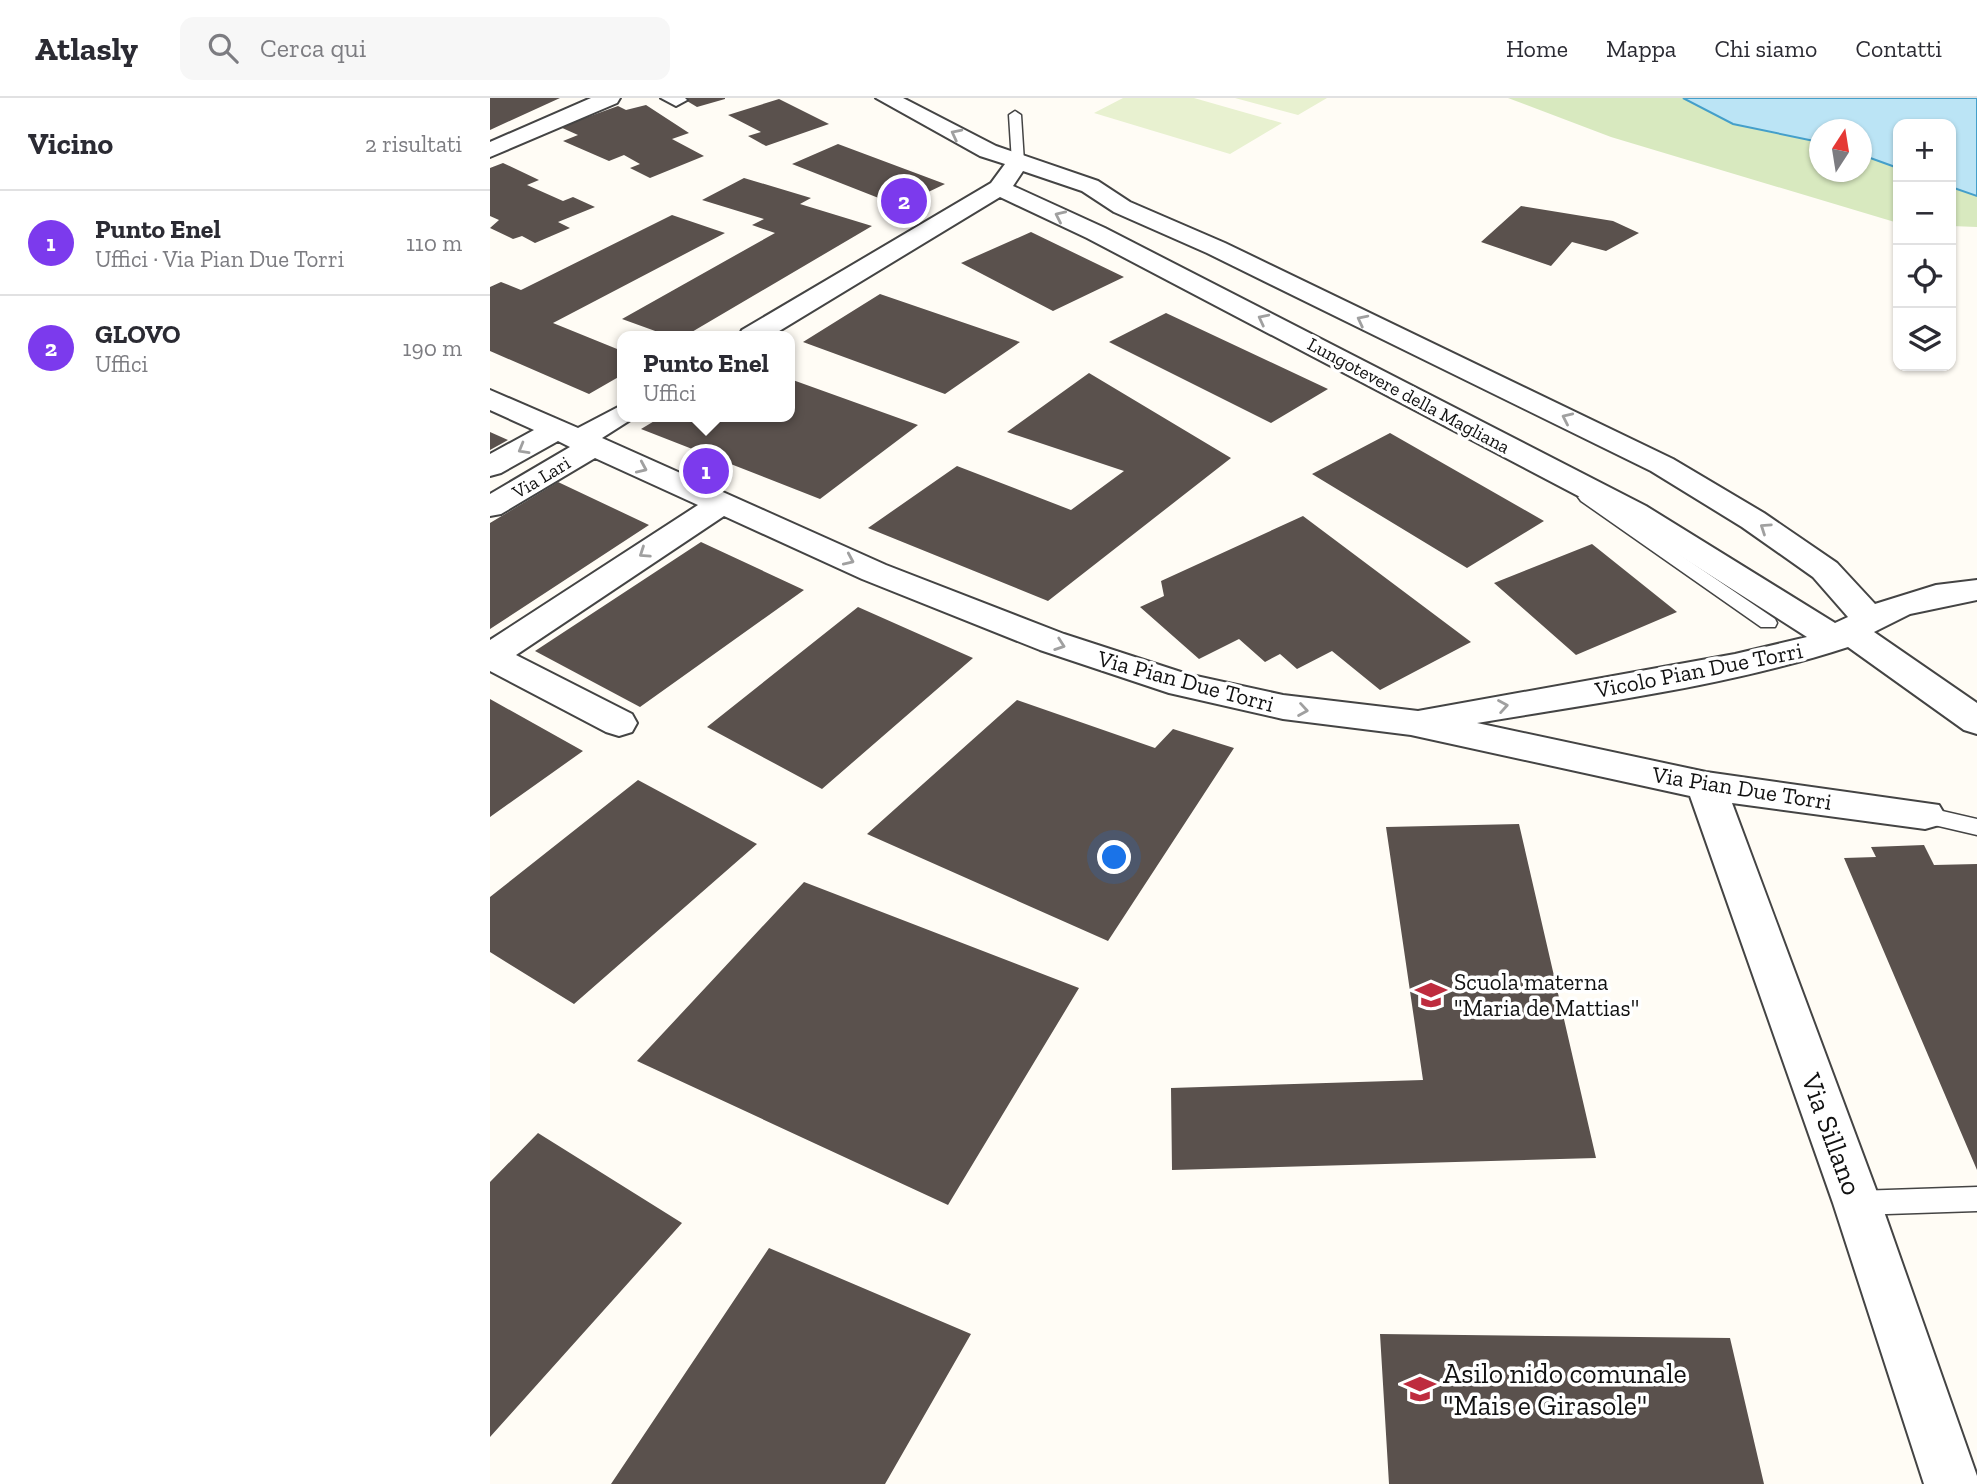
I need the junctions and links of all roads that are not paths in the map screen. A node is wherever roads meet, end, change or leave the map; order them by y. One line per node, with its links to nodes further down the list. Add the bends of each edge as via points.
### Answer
1 (609, 98): 4 (street)
2 (887, 98): 5 (street, Lungotevere della Magliana, one-way to 2)
3 (1015, 115): 5 (lane)
4 (490, 150)
5 (1018, 162): 6 (street); 17 (street, Lungotevere della Magliana, one-way to 5, via 1825,570 1754,520 1662,465 1216,248 1122,207 1090,186)
6 (999, 188): 7 (street); 12 (street, Lungotevere della Magliana, one-way to 6, via 1096,233)
7 (760, 331)
8 (490, 399): 10 (street, Via Pian Due Torri)
9 (617, 417): 10 (street)
10 (576, 439): 11 (street, one-way to 11); 13 (street, Via Pian Due Torri, one-way to 13); 14 (street, Via Lari)
11 (490, 467)
12 (1545, 467): 16 (lane); 17 (street, Lungotevere della Magliana)
13 (722, 503): 18 (street, one-way to 18); 20 (street, Via Pian Due Torri, one-way to 20, via 960,607 1115,664 1248,700 1325,714)
14 (490, 507)
15 (1977, 590): 17 (street, Vicolo Pian Due Torri, via 1898,606)
16 (1768, 623)
17 (1852, 630): 19 (street, Lungotevere della Magliana); 20 (street, Vicolo Pian Due Torri, one-way to 17, via 1735,666 1814,648)
18 (490, 656): 21 (street)
19 (1977, 721)
20 (1411, 722): 22 (street, Via Pian Due Torri)
21 (619, 723)
22 (1706, 786): 23 (street, Via Pian Due Torri); 26 (street, Via Sillano)
23 (1925, 815): 24 (lane)
24 (1977, 827)
25 (1977, 1199): 26 (lane)
26 (1857, 1203): 27 (street, Via Sillano)
27 (1952, 1484)

